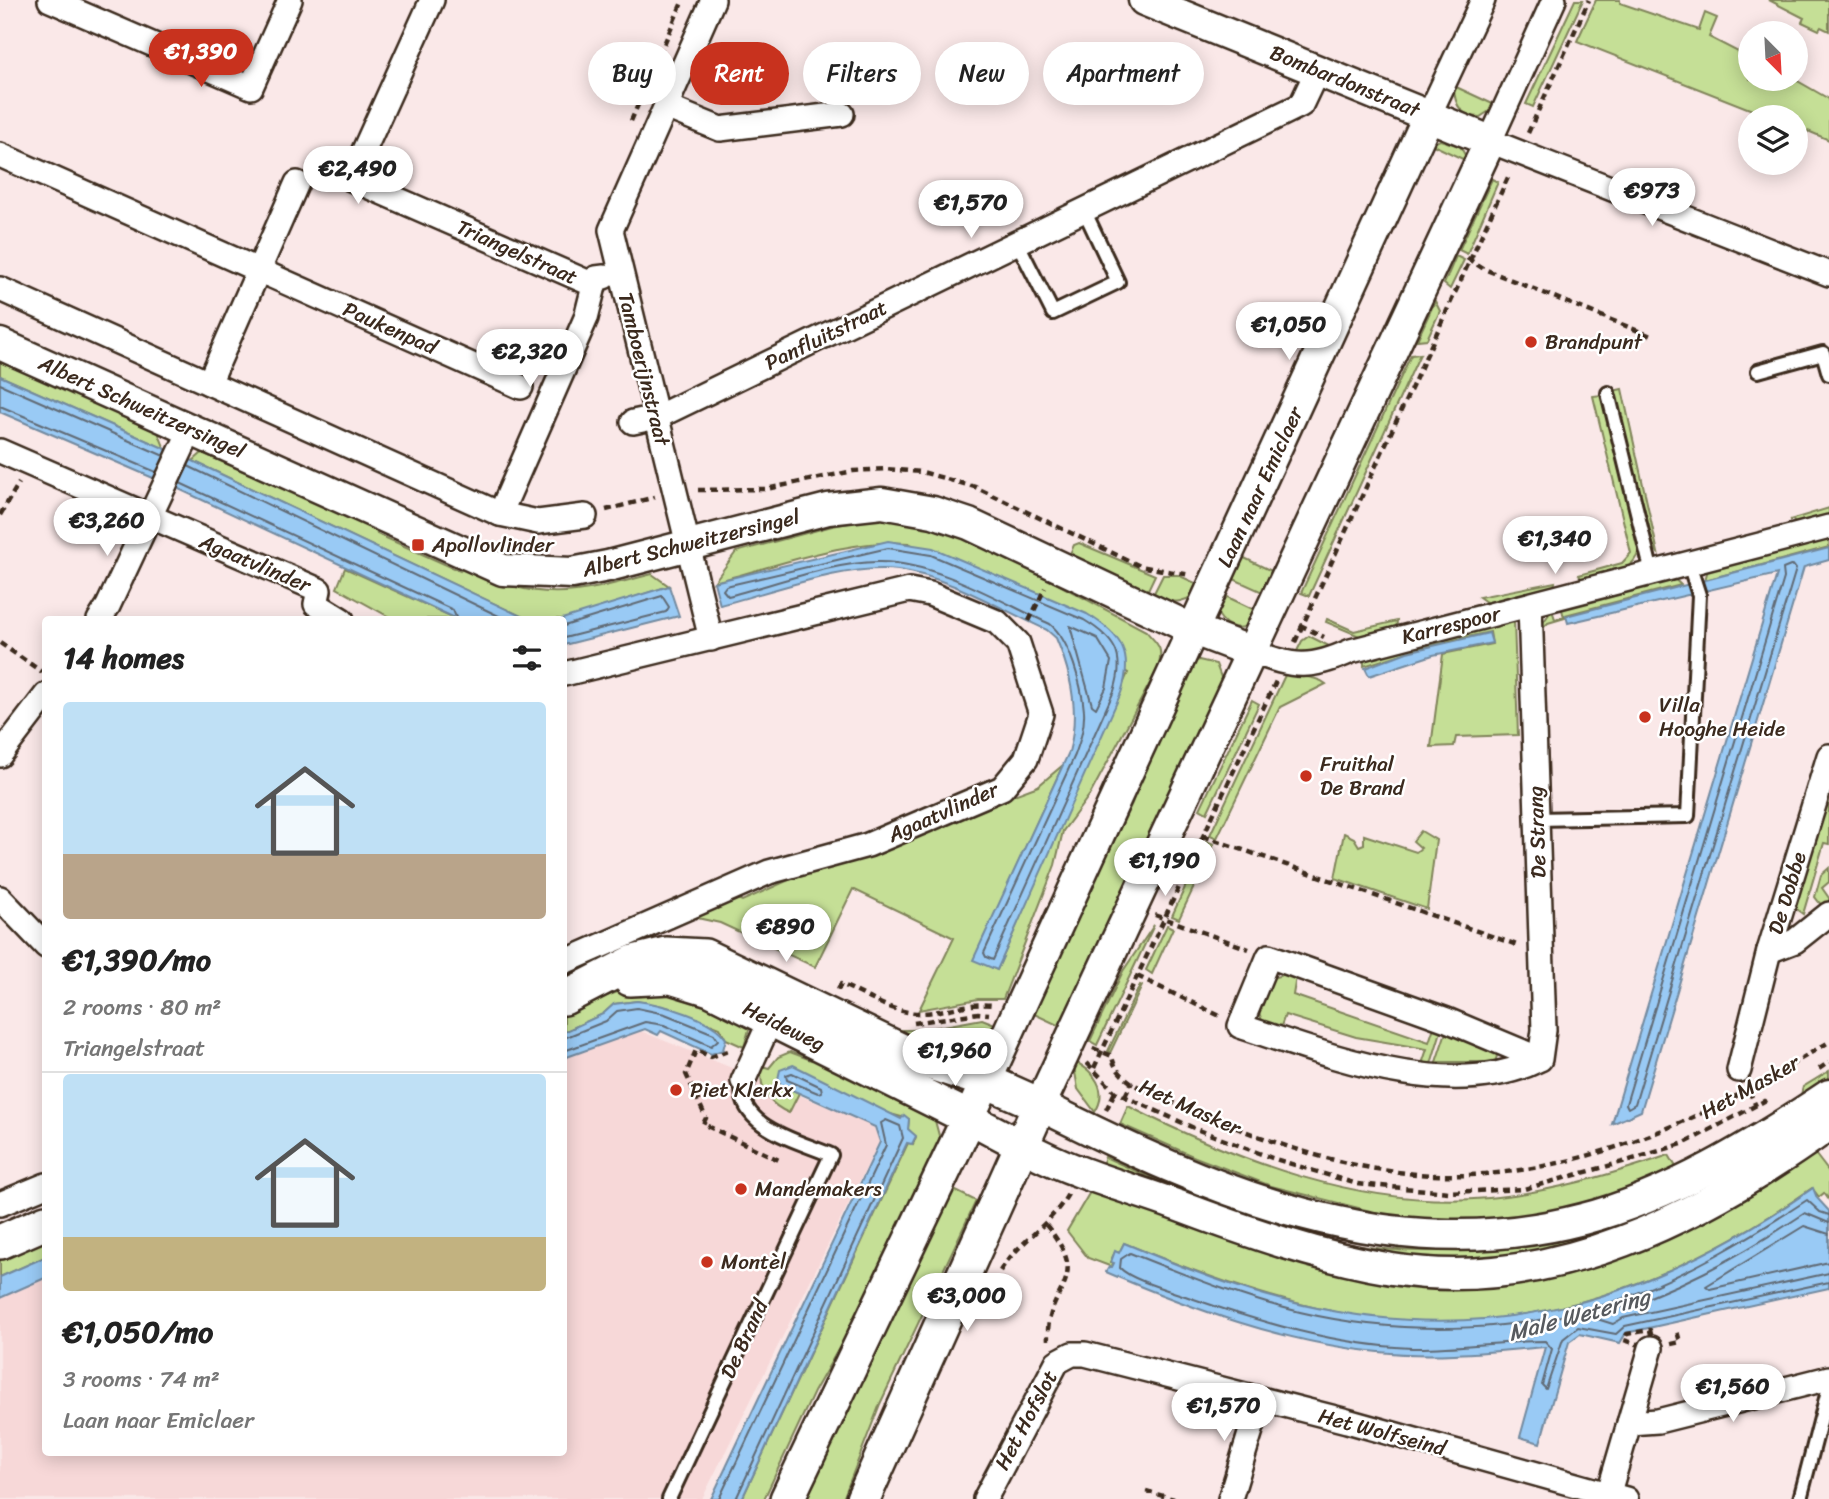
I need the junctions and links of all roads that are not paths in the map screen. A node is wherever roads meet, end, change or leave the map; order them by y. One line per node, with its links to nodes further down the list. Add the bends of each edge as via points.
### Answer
1 (50, 0): 2 (street, via 251,87)
2 (290, 0)
3 (432, 0): 20 (street, Triangelstraat, via 351,179)
4 (713, 0): 9 (street, Tamboerijnstraat)
5 (1144, 0): 8 (street, Bombardonstraat)
6 (1483, 0): 11 (street, Laan naar Emiclaer)
7 (1554, 0): 12 (street)
8 (1318, 69): 11 (street, Bombardonstraat); 15 (street, Panfluitstraat, via 1301,105)
9 (666, 107): 10 (street, via 720,129); 18 (street, Tamboerijnstraat, via 611,230)
10 (842, 114)
11 (1429, 115): 12 (street); 42 (street, Laan naar Emiclaer)
12 (1490, 141): 19 (street); 44 (street)
13 (0, 155): 17 (street, Paukenpad)
14 (297, 183): 17 (street)
15 (1084, 209): 16 (street, Panfluitstraat); 16 (lane, via 1118,282 1053,313)
16 (1017, 242): 28 (street, Panfluitstraat)
17 (258, 268): 25 (street); 26 (street, Paukenpad)
18 (620, 272): 20 (street, via 596,278); 28 (street, Tamboerijnstraat)
19 (1829, 274)
20 (594, 285): 32 (street, via 586,318)
21 (0, 289): 25 (street)
22 (0, 344): 30 (street, Albert Schweitzersingel)
23 (1758, 371): 24 (lane, via 1823,353)
24 (1829, 374)
25 (209, 383): 32 (street)
26 (521, 387)
27 (1608, 393): 38 (lane)
28 (657, 416): 29 (street, Panfluitstraat); 36 (street, Tamboerijnstraat)
29 (632, 422)
30 (187, 439): 34 (street); 36 (street, Albert Schweitzersingel, via 503,570 572,573)
31 (0, 451): 34 (street)
32 (500, 514): 33 (street, via 538,522)
33 (585, 516)
34 (150, 517): 40 (street); 41 (street, Agaatvlinder, via 319,590 316,604)
35 (1829, 527): 37 (street, Karrespoor)
36 (687, 546): 42 (street, Albert Schweitzersingel, via 828,509 882,503 969,524); 43 (street, Tamboerijnstraat)
37 (1689, 564): 38 (street, Karrespoor); 49 (lane, via 1699,595 1688,816)
38 (1652, 573): 39 (street, Karrespoor)
39 (1530, 605): 44 (street, Karrespoor, via 1305,667); 49 (street, De Strang)
40 (101, 616)
41 (336, 616)
42 (1194, 630): 44 (street); 60 (street, Laan naar Emiclaer)
43 (711, 639): 45 (street, Agaatvlinder); 54 (street, Agaatvlinder, via 909,590 930,594 997,622 1018,643 1041,714 1026,759 1002,788 868,845 769,872)
44 (1252, 652): 62 (street)
45 (567, 673)
46 (42, 700): 47 (street)
47 (0, 755)
48 (1829, 756): 53 (street, De Dobbe)
49 (1537, 819): 57 (street, De Strang, via 1544,1039)
50 (0, 898): 52 (street)
51 (1829, 914): 53 (street, De Dobbe, via 1795,941)
52 (42, 942)
53 (1769, 951): 58 (street, De Dobbe)
54 (567, 960)
55 (576, 992): 56 (main road, Heideweg, via 625,980 671,977)
56 (777, 1006): 59 (street, De Brand); 60 (main road, Heideweg, via 827,1015 919,1059); 63 (main road, Heideweg)
57 (1540, 1059): 57 (street, via 1269,956 1240,1026 1317,1052 1446,1077 1506,1072)
58 (1740, 1069)
59 (743, 1081): 77 (lane, De Brand, via 742,1102 755,1120 831,1155)
60 (986, 1081): 62 (main road, Heideweg); 63 (street, Laan naar Emiclaer)
61 (1829, 1095): 62 (street, via 1732,1155 1623,1205 1535,1230 1449,1237 1345,1226 1274,1206 1200,1179)
62 (1040, 1105): 65 (main road)
63 (969, 1118): 65 (street); 78 (main road, Laan naar Emiclaer)
64 (1829, 1125): 65 (street, via 1726,1192 1614,1246 1506,1271 1450,1273 1394,1269 1292,1245 1079,1171)
65 (1021, 1145): 79 (main road)
66 (42, 1187): 67 (street)
67 (0, 1203)
68 (42, 1224): 69 (main road)
69 (0, 1242)
70 (1651, 1348): 75 (street)
71 (1057, 1362): 74 (street, Het Wolfseind, via 1072,1354 1085,1354); 80 (street, Het Hofslot)
72 (1829, 1378): 75 (street, via 1658,1421)
73 (1829, 1387): 82 (lane)
74 (1260, 1401): 76 (street, Het Wolfseind, via 1347,1420); 81 (street)
75 (1629, 1423): 76 (street)
76 (1614, 1497)
77 (669, 1499)
78 (788, 1499)
79 (863, 1499)
80 (985, 1499)
81 (1230, 1499)
82 (1800, 1499)

